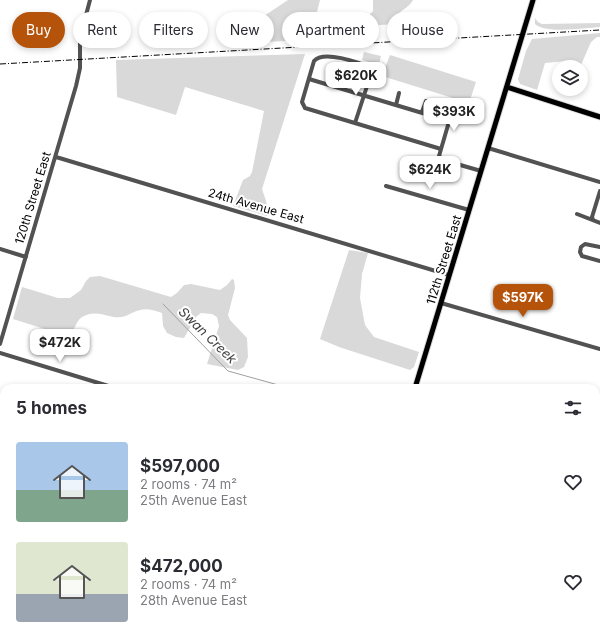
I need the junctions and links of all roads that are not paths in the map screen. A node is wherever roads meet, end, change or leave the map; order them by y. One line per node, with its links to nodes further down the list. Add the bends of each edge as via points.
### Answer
1 (90, 0): 16 (street, 120th Street East, via 80,38 79,74)
2 (533, 0): 4 (main road, 112th Street East)
3 (308, 79): 6 (street); 6 (street, via 315,60 333,56 370,68); 13 (street, via 302,102 305,108)
4 (506, 87): 11 (main road); 14 (main road, 112th Street East)
5 (399, 93): 8 (street)
6 (364, 95): 8 (street); 13 (street)
7 (426, 101): 10 (street)
8 (396, 105): 10 (street)
9 (453, 108): 12 (street)
10 (422, 112): 12 (street)
11 (600, 117)
12 (449, 121): 15 (street)
13 (355, 123): 15 (street)
14 (488, 148): 17 (main road, 112th Street East); 18 (street)
15 (441, 149): 17 (street, via 440,157 443,160)
16 (56, 157): 27 (street, 120th Street East); 29 (street, 24th Avenue East)
17 (481, 171): 21 (main road, 112th Street East)
18 (600, 182)
19 (386, 186): 21 (street)
20 (600, 191): 23 (street, via 592,217)
21 (469, 210): 29 (main road, 112th Street East)
22 (577, 214): 23 (street)
23 (594, 220): 24 (street)
24 (600, 223)
25 (600, 247): 28 (street, via 585,244 580,249 582,256)
26 (0, 249): 27 (street)
27 (26, 257): 31 (street, 120th Street East)
28 (600, 261)
29 (449, 275): 30 (main road, 112th Street East)
30 (441, 303): 32 (street); 35 (main road, 112th Street East)
31 (0, 344)
32 (600, 349)
33 (0, 353): 34 (street)
34 (102, 384)
35 (416, 384)

